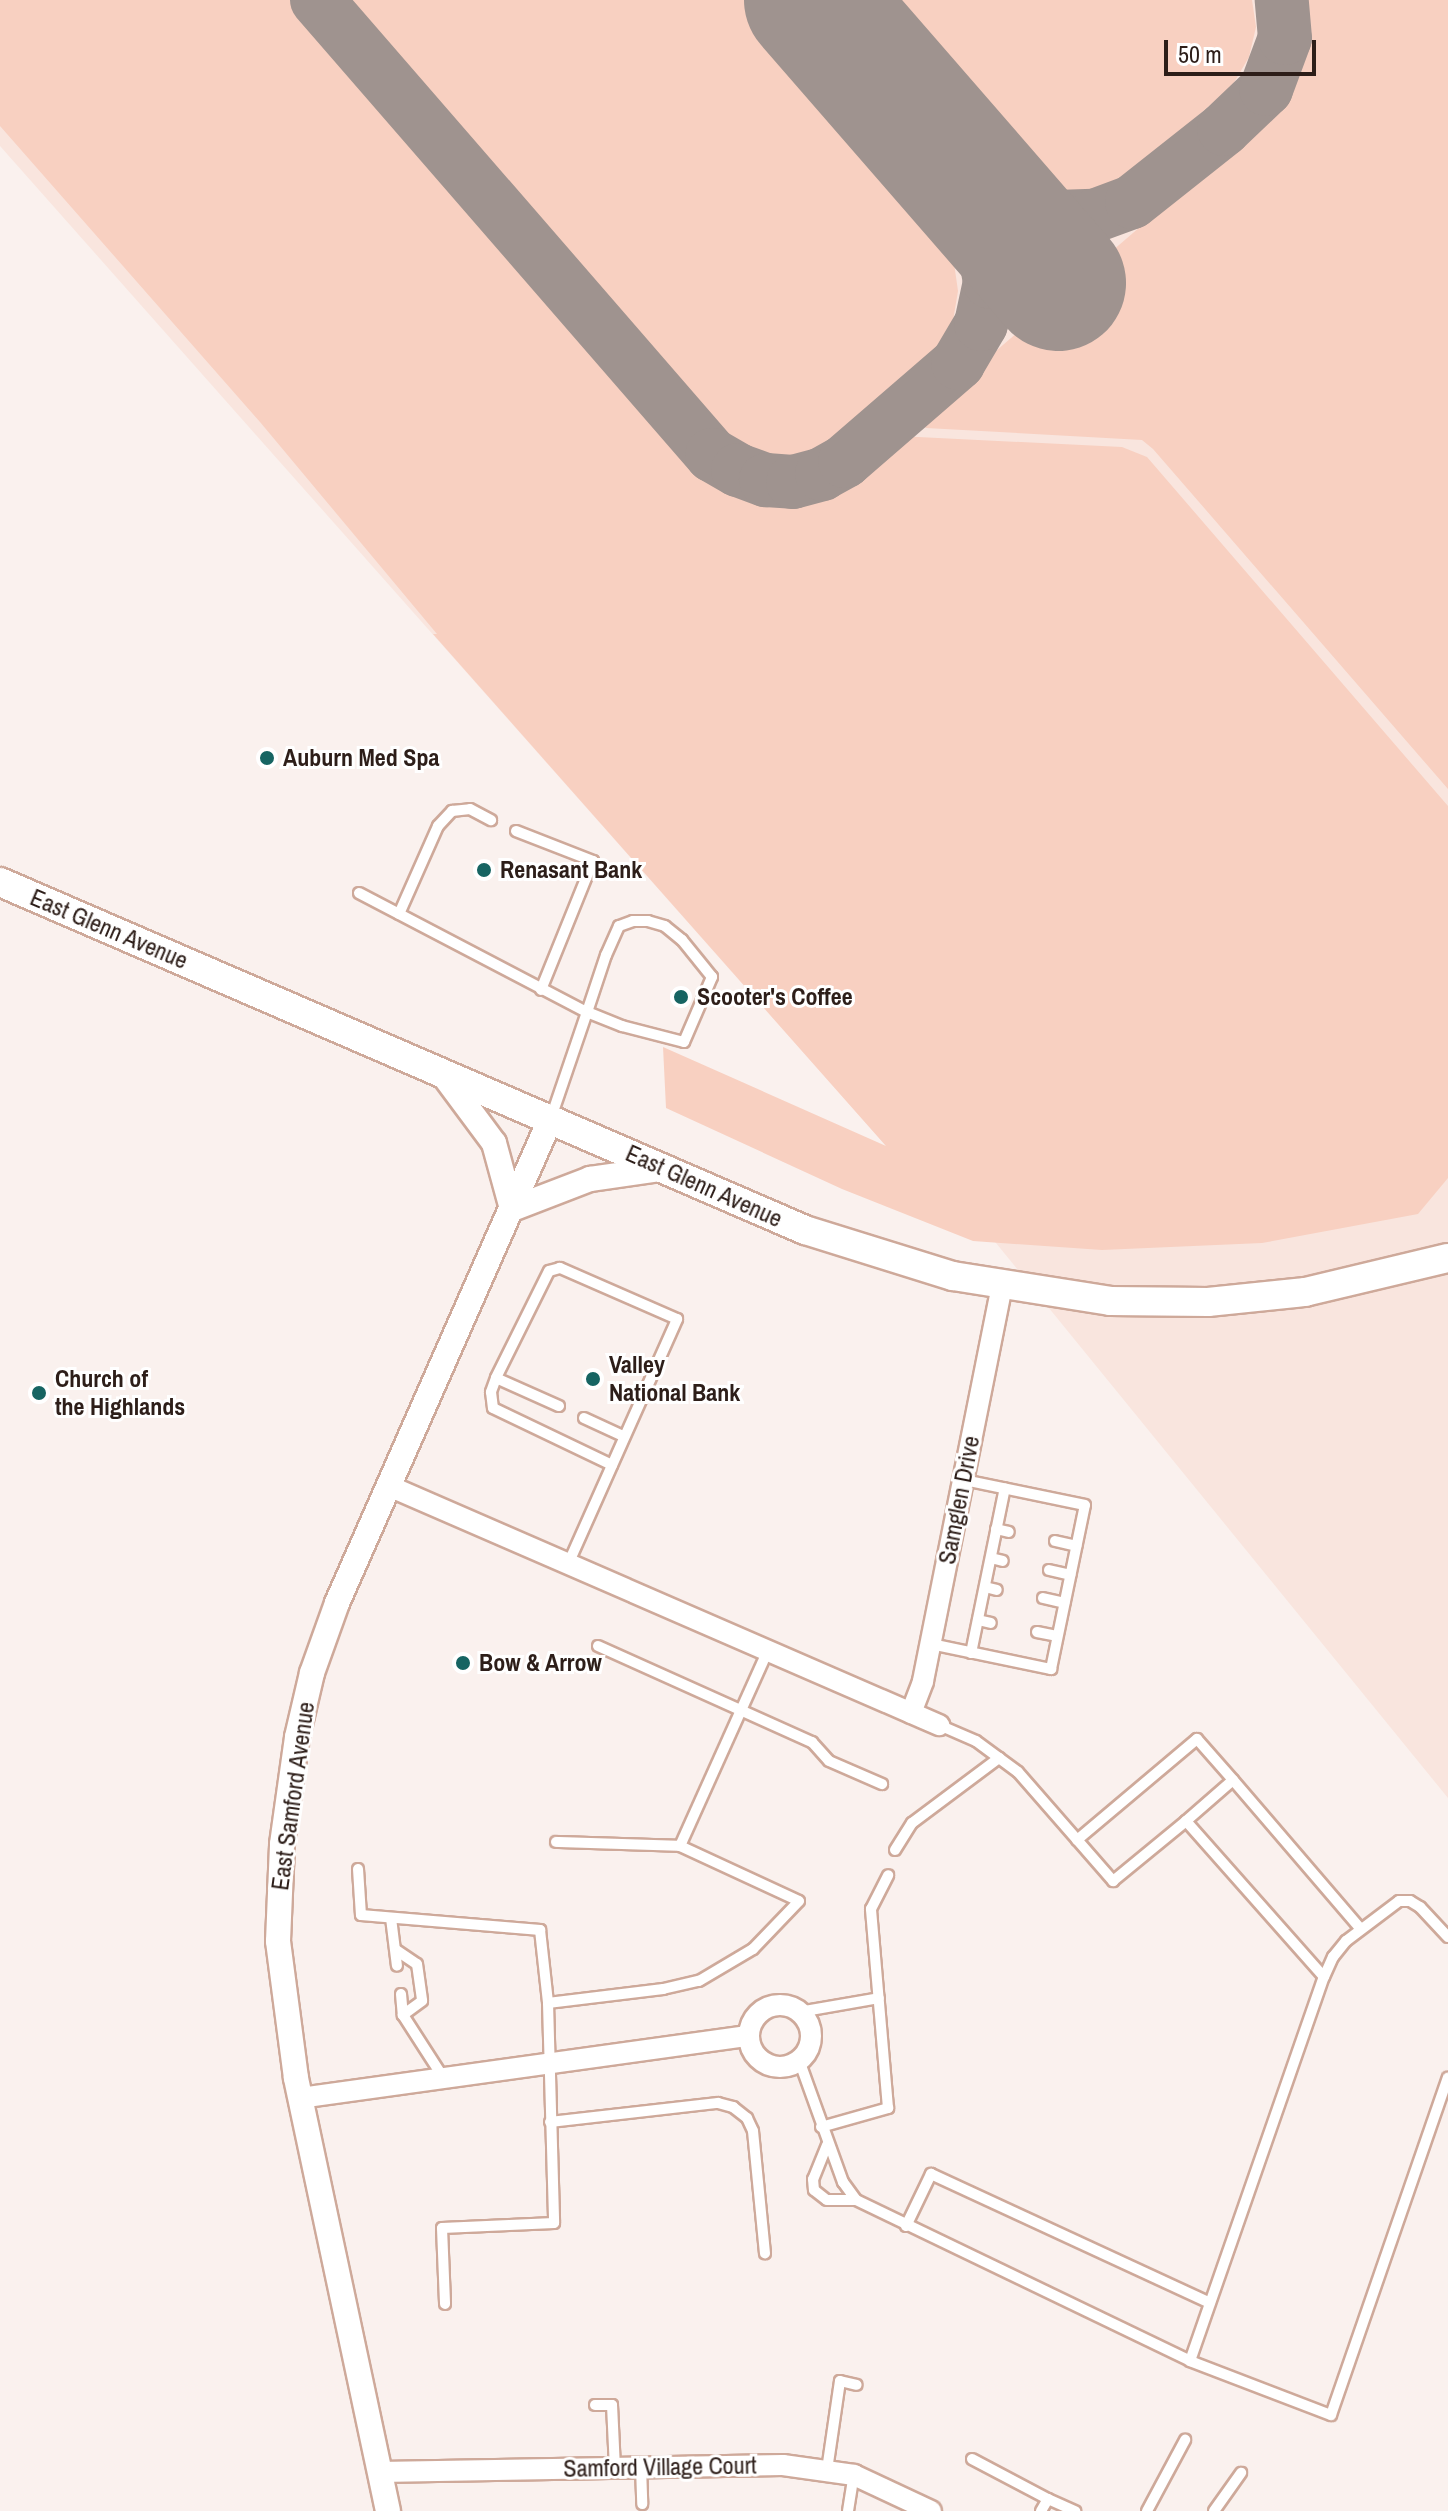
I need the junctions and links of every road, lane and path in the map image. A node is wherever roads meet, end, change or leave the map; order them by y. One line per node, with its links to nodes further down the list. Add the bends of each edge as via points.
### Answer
1 (491, 820): 5 (lane, via 470,809 452,811 438,826)
2 (516, 831): 6 (lane, via 593,861)
3 (0, 882): 8 (main road, East Glenn Avenue)
4 (359, 893): 5 (lane)
5 (399, 914): 6 (lane)
6 (541, 990): 7 (lane)
7 (587, 1012): 7 (lane, via 684,1042 712,977 665,926 633,921 619,926); 9 (lane)
8 (441, 1071): 9 (main road, East Glenn Avenue); 11 (street, via 494,1143)
9 (550, 1120): 10 (main road, East Glenn Avenue); 11 (street, East Samford Avenue)
10 (666, 1168): 11 (street, via 590,1179); 13 (main road, East Glenn Avenue, via 844,1244)
11 (512, 1209): 20 (street, East Samford Avenue)
12 (1448, 1258): 13 (main road, East Glenn Avenue, via 1305,1292 1208,1302 1110,1301)
13 (1002, 1286): 19 (street, Samglen Drive)
14 (496, 1378): 15 (lane); 17 (lane, via 549,1271 560,1268 677,1319); 18 (lane, via 493,1408)
15 (559, 1406)
16 (584, 1418): 17 (lane)
17 (623, 1436): 18 (lane)
18 (612, 1465): 28 (lane)
19 (964, 1480): 21 (lane); 39 (street, Samglen Drive)
20 (389, 1486): 28 (street); 72 (street, East Samford Avenue, via 337,1603 297,1737 282,1844 278,1941)
21 (1005, 1488): 22 (lane); 25 (lane, via 1085,1505)
22 (996, 1529): 23 (lane); 26 (lane)
23 (1009, 1532)
24 (1055, 1541): 25 (lane)
25 (1076, 1546): 30 (lane)
26 (991, 1558): 27 (lane); 31 (lane)
27 (1003, 1561)
28 (569, 1562): 41 (street)
29 (1049, 1570): 30 (lane)
30 (1070, 1575): 34 (lane)
31 (985, 1587): 32 (lane); 35 (lane)
32 (997, 1590)
33 (1043, 1598): 34 (lane)
34 (1064, 1603): 38 (lane)
35 (978, 1620): 36 (lane); 42 (lane)
36 (991, 1623)
37 (1037, 1632): 38 (lane)
38 (1057, 1636): 42 (lane, via 1051,1669)
39 (931, 1644): 42 (lane); 44 (street, Samglen Drive)
40 (598, 1646): 43 (lane)
41 (768, 1650): 43 (lane); 44 (street)
42 (971, 1653)
43 (742, 1708): 48 (lane, via 812,1742 829,1761); 52 (lane)
44 (911, 1713): 45 (street)
45 (939, 1725): 46 (lane)
46 (999, 1758): 50 (lane, via 1018,1772); 53 (lane, via 912,1823)
47 (1233, 1780): 49 (lane); 50 (lane, via 1197,1739); 57 (lane)
48 (882, 1784)
49 (1186, 1821): 50 (lane, via 1113,1881); 61 (lane)
50 (1077, 1840)
51 (556, 1842): 52 (lane)
52 (680, 1846): 64 (lane, via 799,1901 753,1949 699,1981)
53 (895, 1850)
54 (358, 1869): 56 (lane, via 361,1915)
55 (888, 1875): 63 (lane, via 871,1909)
56 (391, 1918): 59 (lane); 64 (lane, via 540,1930)
57 (1360, 1928): 58 (lane, via 1399,1901 1410,1901); 61 (lane, via 1333,1957)
58 (1448, 1937)
59 (396, 1950): 60 (lane); 66 (lane, via 417,1964 422,2001)
60 (397, 1966)
61 (1324, 1977): 79 (lane)
62 (401, 1994): 66 (lane)
63 (879, 1998): 65 (lane); 74 (lane, via 888,2108)
64 (548, 2003): 69 (lane)
65 (799, 2012): 67 (street, via 788,2006 768,2007 753,2021); 68 (street, via 811,2037)
66 (403, 2015): 70 (lane)
67 (749, 2036): 68 (street, via 752,2050 767,2064 786,2066); 69 (street)
68 (799, 2060): 74 (lane)
69 (548, 2063): 70 (street); 73 (lane)
70 (443, 2077): 72 (street)
71 (1448, 2078): 81 (lane, via 1331,2415)
72 (300, 2098): 89 (street, East Samford Avenue)
73 (550, 2122): 78 (lane, via 718,2103 733,2107 753,2131); 80 (lane, via 554,2223 442,2228)
74 (821, 2127): 75 (lane)
75 (827, 2145): 76 (lane); 76 (lane, via 813,2179 814,2190 827,2200)
76 (856, 2200): 77 (lane)
77 (906, 2226): 79 (lane, via 931,2174); 81 (lane)
78 (765, 2253)
79 (1210, 2303): 81 (lane)
80 (445, 2304)
81 (1190, 2361)
82 (857, 2385): 88 (lane, via 840,2381)
83 (595, 2405): 87 (lane, via 612,2405)
84 (1185, 2440): 99 (lane)
85 (972, 2459): 92 (lane)
86 (641, 2467): 87 (street, Samford Village Court); 88 (street, Samford Village Court, via 783,2465); 93 (lane)
87 (615, 2468): 89 (street, Samford Village Court)
88 (827, 2470): 91 (street, Samford Village Court)
89 (380, 2472): 94 (street, East Samford Avenue)
90 (1241, 2473): 100 (lane)
91 (854, 2475): 95 (lane); 96 (street, Samford Village Court)
92 (1048, 2499): 97 (lane); 98 (lane)
93 (642, 2504)
94 (388, 2511)
95 (848, 2511)
96 (931, 2511)
97 (1041, 2511)
98 (1075, 2511)
99 (1147, 2511)
100 (1214, 2511)

